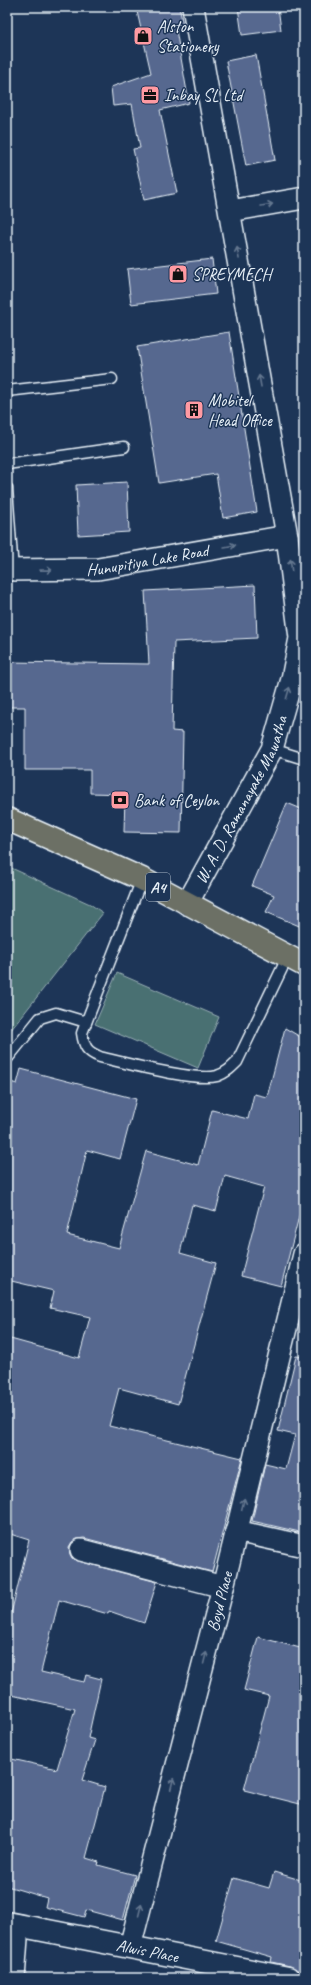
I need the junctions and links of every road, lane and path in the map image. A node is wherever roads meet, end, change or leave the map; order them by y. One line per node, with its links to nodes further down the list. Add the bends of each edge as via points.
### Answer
1 (193, 7): 3 (street, W. A. D. Ramanayake Mawatha)
2 (304, 198): 3 (street, one-way to 2)
3 (230, 211): 9 (street, W. A. D. Ramanayake Mawatha, one-way to 3)
4 (112, 379): 5 (lane)
5 (7, 391)
6 (124, 447): 7 (lane)
7 (7, 464)
8 (7, 488): 10 (lane)
9 (287, 536): 10 (street, Hunupitiya Lake Road, one-way to 9, via 98,569); 11 (street, W. A. D. Ramanayake Mawatha, one-way to 9, via 292,679 300,638)
10 (10, 571)
11 (272, 749): 12 (lane); 15 (street, W. A. D. Ramanayake Mawatha)
12 (304, 759)
13 (7, 819): 14 (highway, A4)
14 (142, 879): 15 (highway, A4); 17 (lane)
15 (187, 904): 16 (highway, A4)
16 (296, 960): 17 (lane, via 237,1062 229,1071 216,1076 194,1077 89,1053 84,1045 82,1033)
17 (86, 1022): 18 (lane, via 56,1013 40,1018)
18 (7, 1059)
19 (304, 1254): 20 (street, Boyd Place, one-way to 19)
20 (236, 1531): 21 (street); 23 (street, Boyd Place)
21 (304, 1546)
22 (81, 1550): 23 (street)
23 (223, 1587): 25 (street, Boyd Place, one-way to 23)
24 (13, 1924): 25 (street, Alwis Place); 26 (street)
25 (130, 1947): 27 (street, Alwis Place)
26 (14, 1978)
27 (288, 1978)

